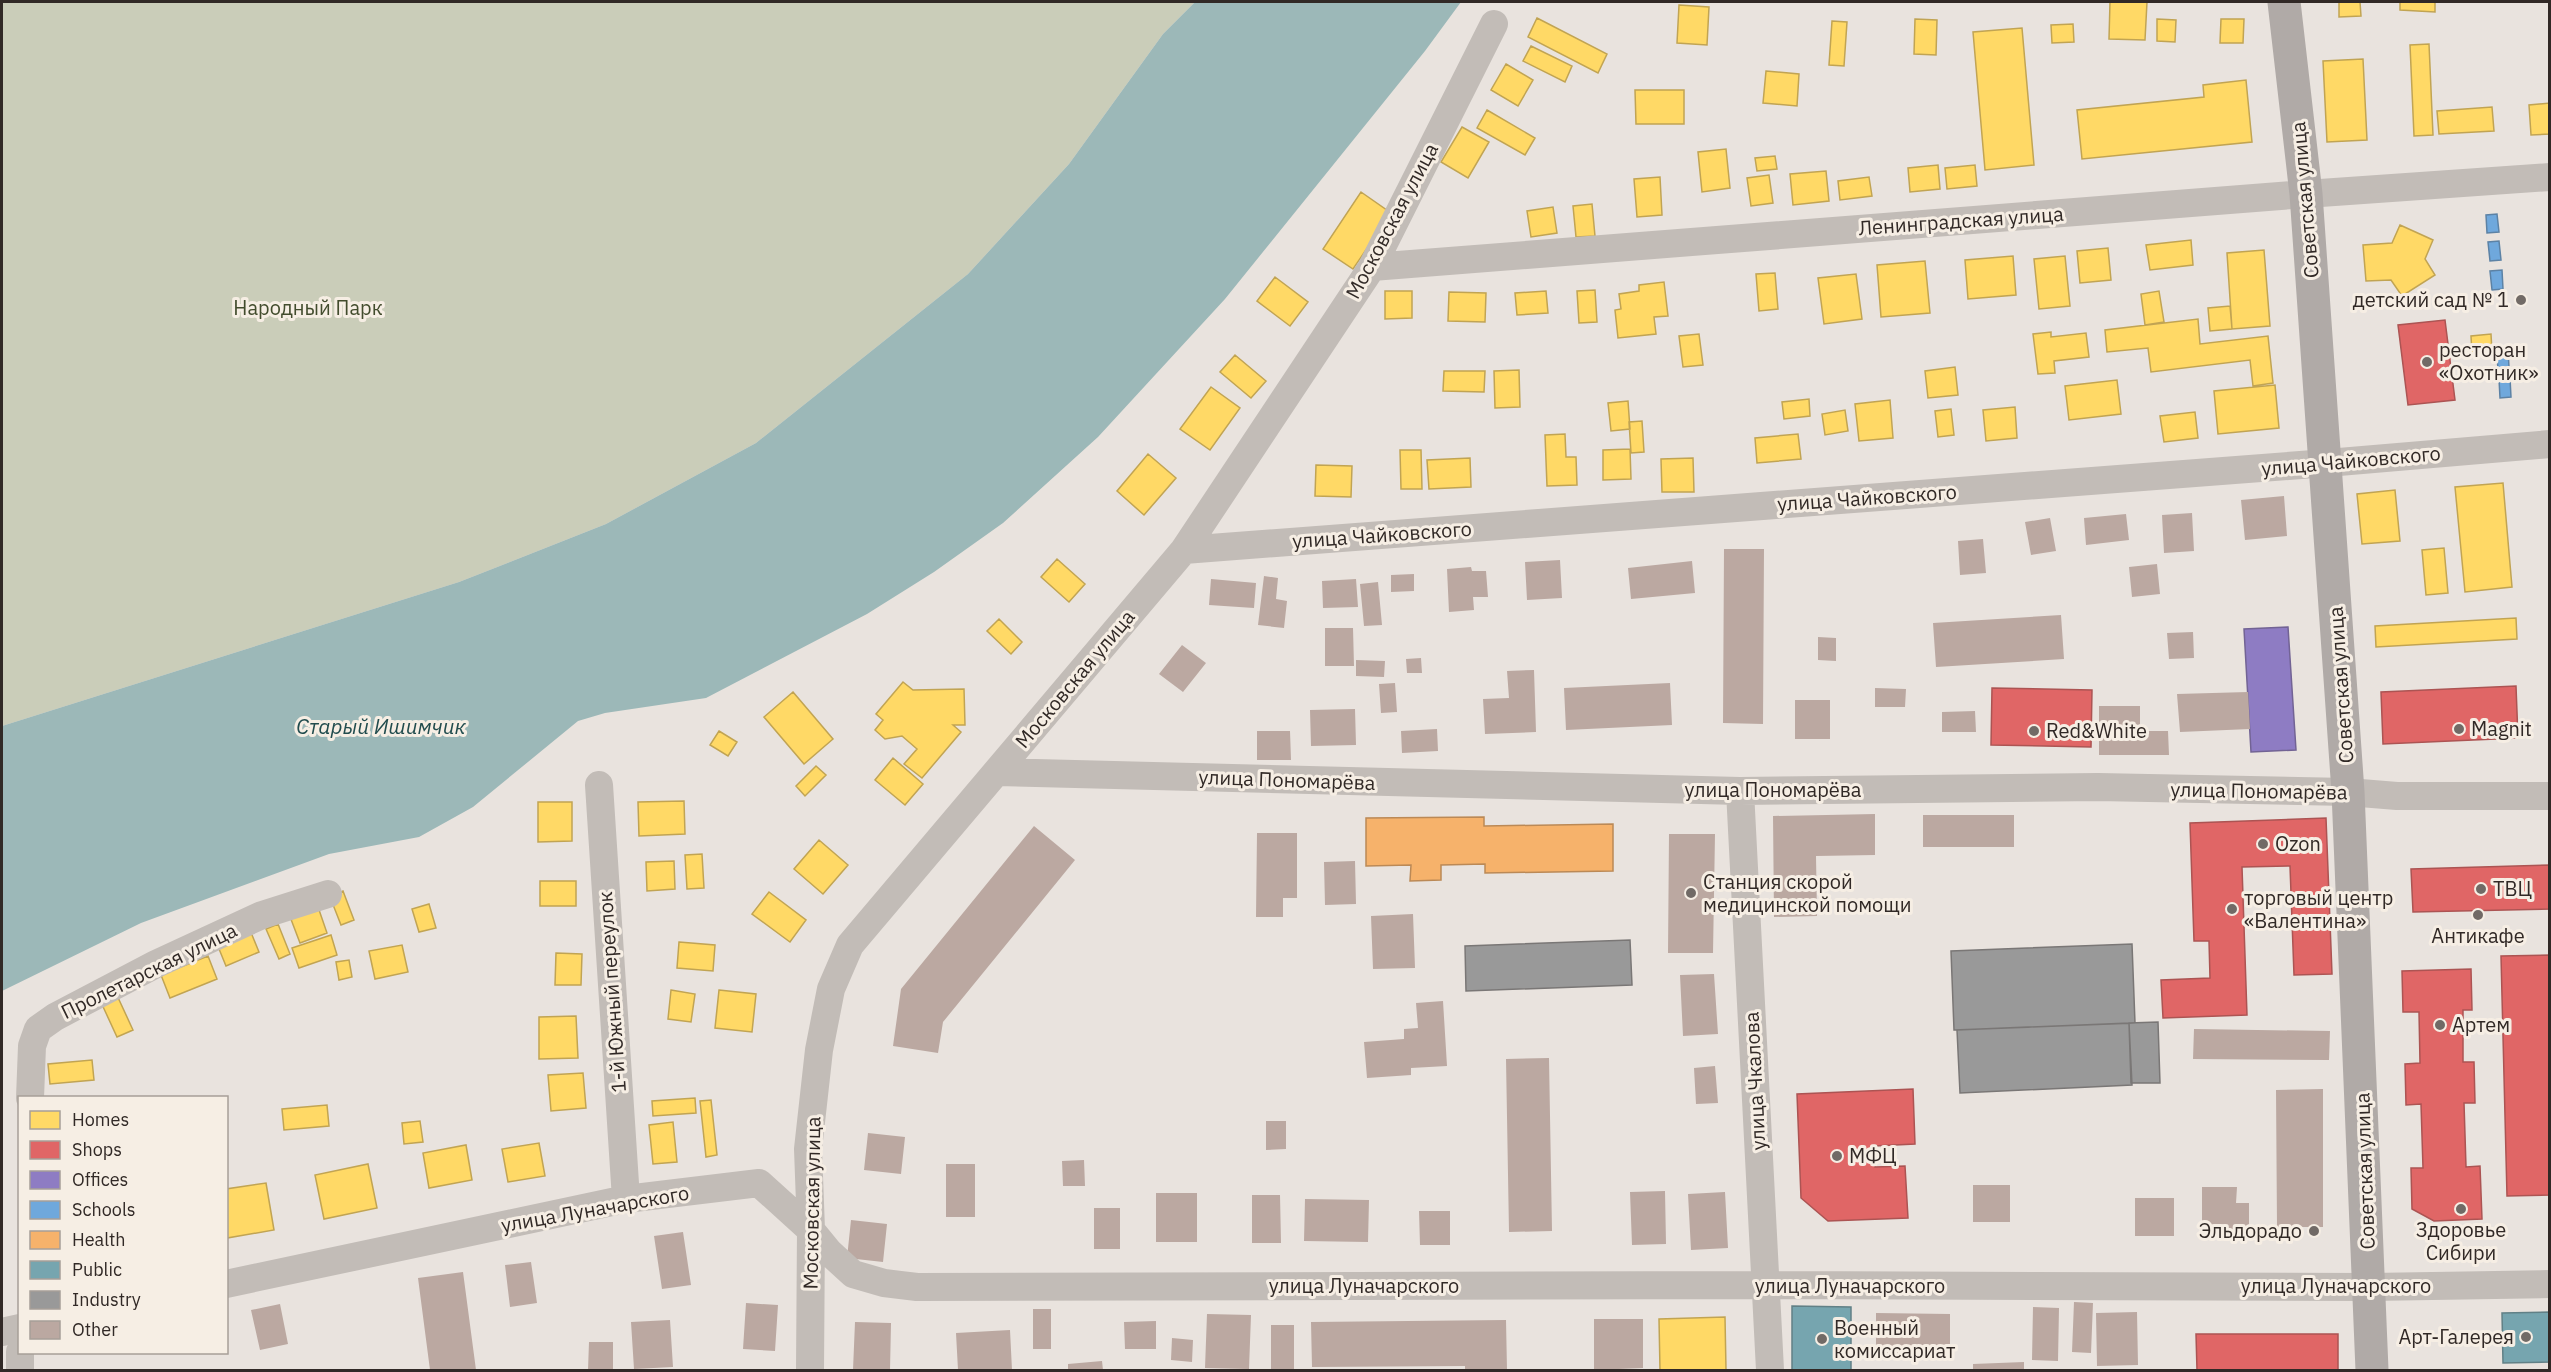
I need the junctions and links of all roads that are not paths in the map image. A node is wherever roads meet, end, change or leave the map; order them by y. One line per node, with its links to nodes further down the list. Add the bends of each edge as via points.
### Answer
1 (2284, 2): 4 (main road, Советская улица)
2 (1494, 24): 5 (street, Московская улица)
3 (2550, 177): 4 (street, Ленинградская улица)
4 (2306, 194): 5 (street, Ленинградская улица); 7 (main road, Советская улица)
5 (1372, 267): 8 (street, Московская улица)
6 (2550, 444): 7 (street, улица Чайковского)
7 (2327, 463): 8 (street, улица Чайковского); 12 (main road, Советская улица)
8 (1184, 550): 9 (street, Московская улица)
9 (997, 772): 11 (street, улица Пономарёва); 17 (street, Московская улица, via 850,945 831,989 819,1050 808,1149)
10 (598, 785): 16 (street, 1-й Южный переулок)
11 (1740, 791): 12 (street, улица Пономарёва, via 2098,787); 20 (street, улица Чкалова)
12 (2348, 792): 13 (street, улица Пономарёва, via 2397,796); 21 (main road, Советская улица)
13 (2550, 796)
14 (328, 894): 15 (street, Пролетарская улица, via 262,915 55,1017 38,1029 32,1046)
15 (30, 1096)
16 (626, 1199): 17 (street, улица Луначарского, via 759,1183); 18 (street, улица Луначарского)
17 (811, 1230): 20 (street, улица Луначарского, via 853,1274 917,1287); 26 (street, Московская улица)
18 (228, 1284)
19 (2550, 1284): 21 (street, улица Луначарского)
20 (1765, 1285): 21 (street, улица Луначарского); 27 (street, улица Чкалова)
21 (2370, 1287): 28 (main road, Советская улица)
22 (18, 1328): 23 (street)
23 (2, 1332)
24 (20, 1354): 25 (street)
25 (20, 1371)
26 (810, 1371)
27 (1770, 1371)
28 (2372, 1371)

